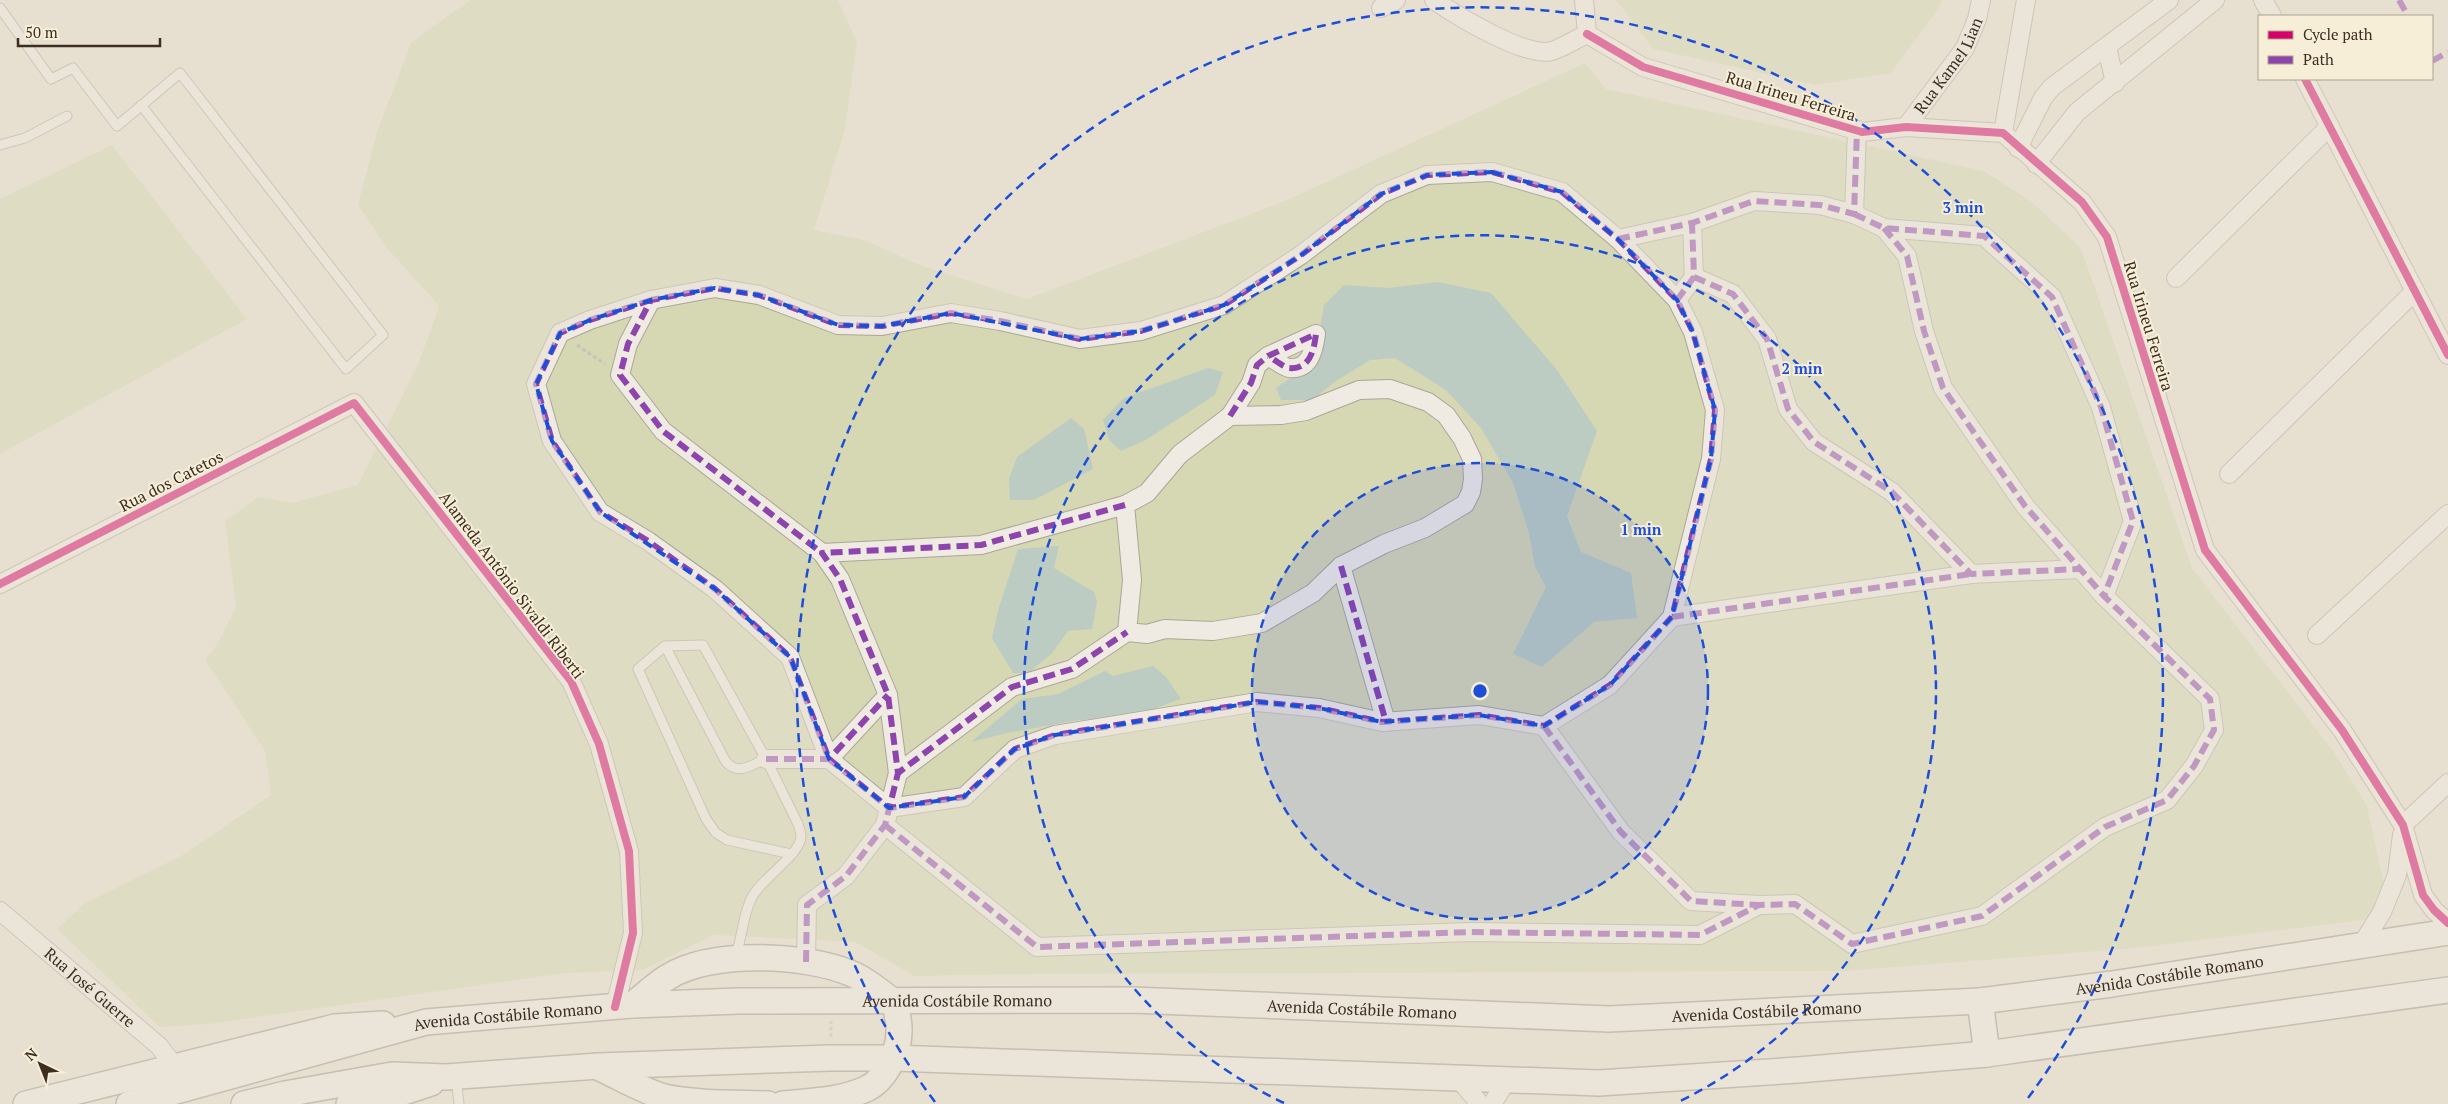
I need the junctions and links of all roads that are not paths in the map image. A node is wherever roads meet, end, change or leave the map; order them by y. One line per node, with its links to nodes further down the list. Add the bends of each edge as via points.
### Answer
1 (1434, 0): 10 (street, via 1520,48 1551,51)
2 (1584, 0): 10 (street)
3 (1981, 0): 17 (street, Rua Kamel Lian, via 1965,48)
4 (2026, 0): 19 (street)
5 (2170, 0): 11 (street)
6 (2215, 0): 13 (street)
7 (2263, 0): 9 (street)
8 (0, 8): 14 (lane, via 51,80 73,68 117,126)
9 (2271, 15)
10 (1587, 34): 18 (street, Rua Irineu Ferreira, via 1643,67)
11 (2107, 47): 13 (street); 21 (street, via 2052,87 2043,98)
12 (2306, 80): 16 (street)
13 (2115, 84): 22 (street, via 2078,112)
14 (141, 105): 14 (lane, via 159,128 346,369 383,335 180,73)
15 (67, 116): 20 (lane, via 25,138)
16 (2330, 126): 28 (street); 29 (street)
17 (1906, 127): 18 (street, Rua Irineu Ferreira); 19 (street, Rua Irineu Ferreira)
18 (1857, 130): 23 (street)
19 (2003, 134): 21 (street, Rua Irineu Ferreira)
20 (0, 145)
21 (2018, 148): 22 (street, Rua Irineu Ferreira)
22 (2036, 164): 57 (street, Rua Irineu Ferreira, via 2082,202 2107,237 2205,550 2342,730)
23 (1854, 214): 24 (street, via 1820,206 1754,201); 25 (street)
24 (1692, 223): 26 (street); 27 (street)
25 (1884, 228): 41 (street, via 1907,256 1924,331 1943,388 2025,506); 44 (street, via 1984,236 2052,297 2101,407 2133,521)
26 (1618, 239): 30 (street, via 1562,192 1492,172 1426,175 1381,194 1301,255 1224,305 1141,331 1080,339 951,312 882,326 838,326 759,295 716,288); 31 (street)
27 (1694, 277): 31 (street); 42 (street, via 1733,294 1767,339 1788,409 1814,442 1892,492)
28 (2176, 278)
29 (2415, 291): 32 (street); 36 (street)
30 (651, 300): 39 (street, via 628,344 620,375 663,431); 53 (street, via 560,333 536,384 552,441 600,512 648,540 715,589 790,657)
31 (1676, 300): 45 (street, via 1693,332 1716,410 1711,459)
32 (2448, 354)
33 (1268, 356): 35 (street, via 1257,365 1252,383)
34 (354, 403): 43 (street, Rua dos Catetos); 69 (street, Alameda Antônio Sivaldi Riberti, via 571,681 599,744 629,851 633,933)
35 (1230, 416): 37 (street, via 1180,454 1147,493); 40 (street, via 1306,411 1359,390 1390,389 1428,402 1446,416 1472,459 1471,492 1465,504 1425,528)
36 (2229, 474)
37 (1125, 505): 39 (street, via 982,545); 46 (street, via 1132,580)
38 (2448, 514): 47 (street)
39 (822, 553): 49 (street, via 840,579)
40 (1341, 566): 46 (street, via 1312,593 1262,623 1213,630); 50 (street)
41 (2079, 569): 42 (street); 44 (street)
42 (1971, 574): 45 (street)
43 (0, 584)
44 (2104, 596): 59 (street, via 2210,699 2214,730 2194,766 2167,800 2105,827 1982,916 1852,944 1795,904)
45 (1672, 617): 51 (street, via 1610,685)
46 (1127, 632): 54 (street, via 1072,668 1012,687)
47 (2317, 635)
48 (665, 646): 52 (lane, via 703,645); 52 (lane, via 726,762 733,769 741,770); 58 (lane, via 638,669 706,819 716,833 727,840)
49 (888, 695): 53 (street); 54 (street)
50 (1386, 722): 51 (street, via 1479,715); 56 (street, via 1319,708 1257,702 1055,735 1015,749 964,797)
51 (1544, 726): 59 (street, via 1621,832 1691,901)
52 (766, 759): 53 (street); 58 (lane, via 798,824 801,836)
53 (829, 759): 56 (street)
54 (898, 773): 56 (street)
55 (2448, 783): 57 (street)
56 (887, 816): 59 (street, via 1037,947 1470,932 1700,935); 65 (street, via 846,876 807,905)
57 (2403, 825): 61 (street, Rua Irineu Ferreira, via 2423,895); 63 (street, via 2397,876 2382,912)
58 (791, 854): 64 (lane, via 760,885 751,899)
59 (1759, 905)
60 (0, 911): 73 (street, Rua José Guerre, via 159,1046)
61 (2448, 923)
62 (2448, 932): 63 (main road, Avenida Costábile Romano)
63 (2361, 946): 67 (main road, Avenida Costábile Romano)
64 (735, 959): 65 (main road); 69 (main road, via 708,962 668,976)
65 (806, 962): 68 (main road, via 850,973)
66 (2448, 990): 71 (main road)
67 (1980, 1001): 68 (main road, Avenida Costábile Romano, via 1609,1019 1132,1000); 71 (main road)
68 (894, 1002): 69 (main road, Avenida Costábile Romano, via 739,1001); 72 (main road, via 900,1028)
69 (624, 1006): 70 (main road, Avenida Costábile Romano)
70 (426, 1022): 73 (main road, via 335,1027); 79 (main road, Avenida Costábile Romano)
71 (1988, 1054): 77 (main road, via 1599,1083)
72 (893, 1058): 74 (main road); 76 (main road); 84 (main road, via 881,1077 867,1089 832,1099)
73 (175, 1066): 78 (main road)
74 (598, 1066): 75 (main road); 83 (main road, via 641,1089 666,1097 701,1103)
75 (451, 1077): 80 (main road, via 392,1075); 81 (main road); 82 (lane)
76 (1458, 1078): 77 (main road); 85 (street)
77 (1508, 1079): 86 (street)
78 (26, 1104)
79 (129, 1104)
80 (244, 1104)
81 (348, 1104)
82 (460, 1104)
83 (768, 1104)
84 (783, 1104)
85 (1480, 1104)
86 (1492, 1104)

